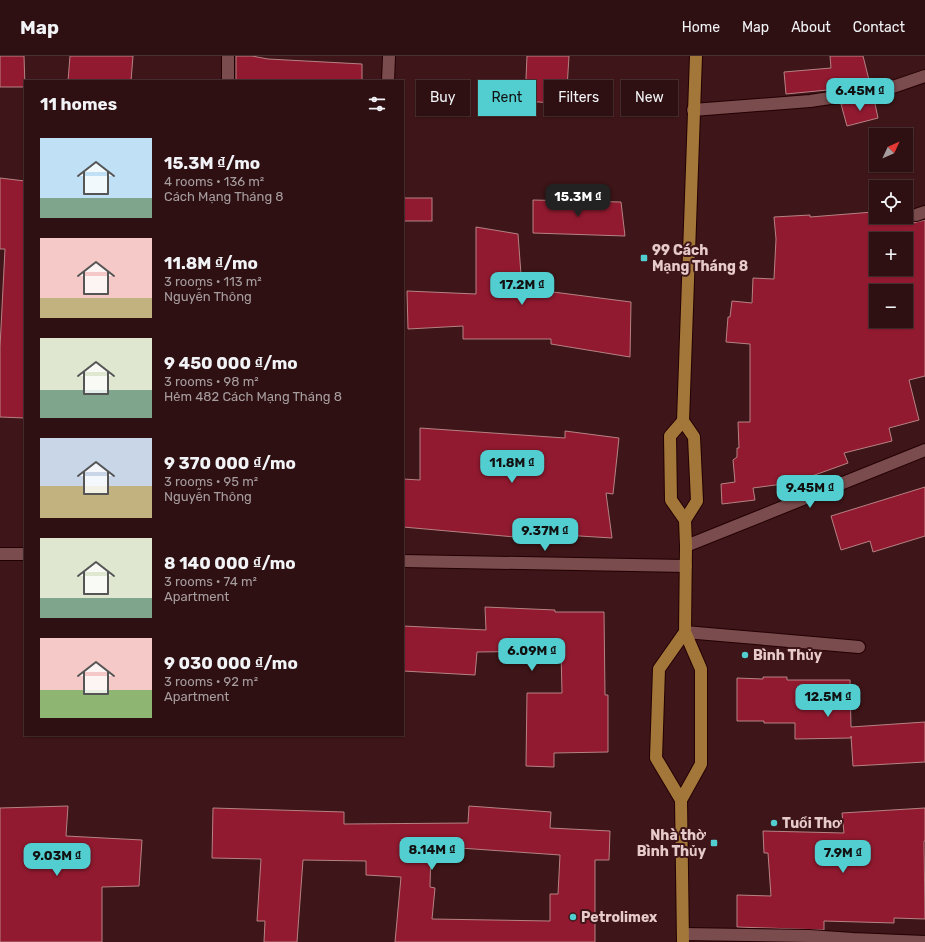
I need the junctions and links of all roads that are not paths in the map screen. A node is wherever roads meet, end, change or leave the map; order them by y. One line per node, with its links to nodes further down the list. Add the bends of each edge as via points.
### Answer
1 (228, 56): 5 (street)
2 (389, 56): 6 (street)
3 (696, 56): 7 (highway)
4 (925, 76): 7 (street, via 884,90 810,101)
5 (228, 80)
6 (388, 80)
7 (693, 110): 8 (highway)
8 (683, 421): 10 (highway, via 694,437 697,502); 10 (highway, via 670,436 671,500)
9 (925, 450): 11 (street)
10 (685, 520): 11 (highway)
11 (686, 546): 15 (highway)
12 (0, 554): 13 (street)
13 (24, 554)
14 (404, 561): 15 (street)
15 (686, 566): 16 (highway)
16 (685, 632): 17 (street); 18 (highway, via 701,669 701,764); 18 (highway, via 659,669 656,758)
17 (859, 647)
18 (681, 800): 19 (highway)
19 (683, 938): 20 (street, via 809,936)
20 (925, 942)

